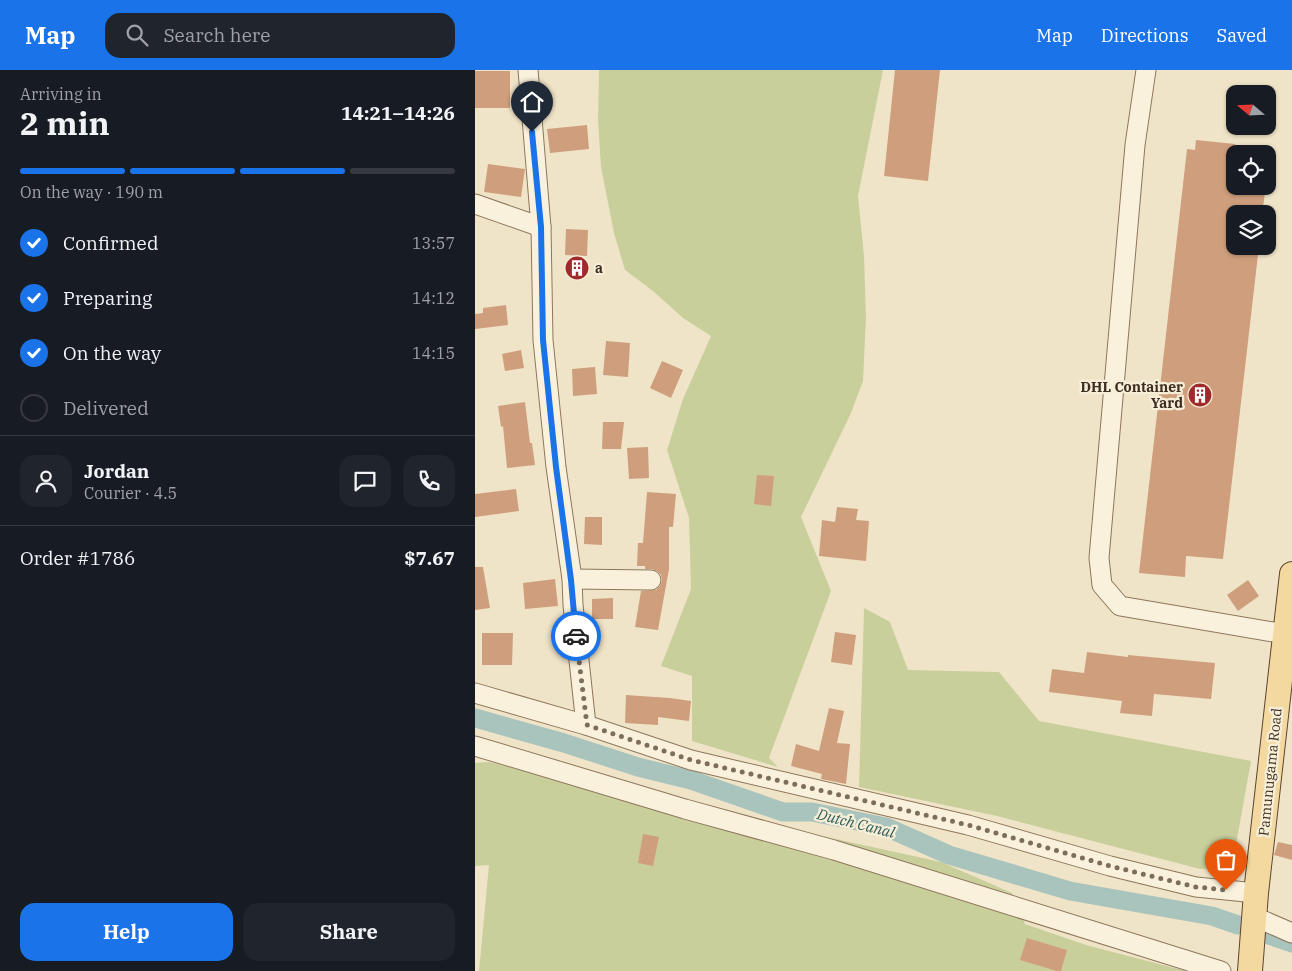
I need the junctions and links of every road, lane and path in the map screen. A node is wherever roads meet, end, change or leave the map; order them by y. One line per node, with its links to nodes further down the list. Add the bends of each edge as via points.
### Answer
1 (528, 70): 4 (street)
2 (1146, 70): 8 (street, via 1135,145 1099,558 1102,585 1120,606)
3 (475, 204): 4 (street)
4 (541, 227): 6 (street, via 543,340)
5 (1292, 574): 8 (main road, Pamunugama Road)
6 (571, 580): 7 (street); 10 (street)
7 (651, 580)
8 (1285, 634): 12 (main road, Pamunugama Road)
9 (475, 693): 10 (street)
10 (587, 725): 12 (street, via 691,760 968,825 1110,866 1196,887)
11 (475, 746): 15 (street, via 834,850)
12 (1256, 893): 13 (main road, Pamunugama Road)
13 (1255, 917): 14 (street); 16 (main road, Pamunugama Road)
14 (1292, 933)
15 (1221, 971)
16 (1250, 971)

